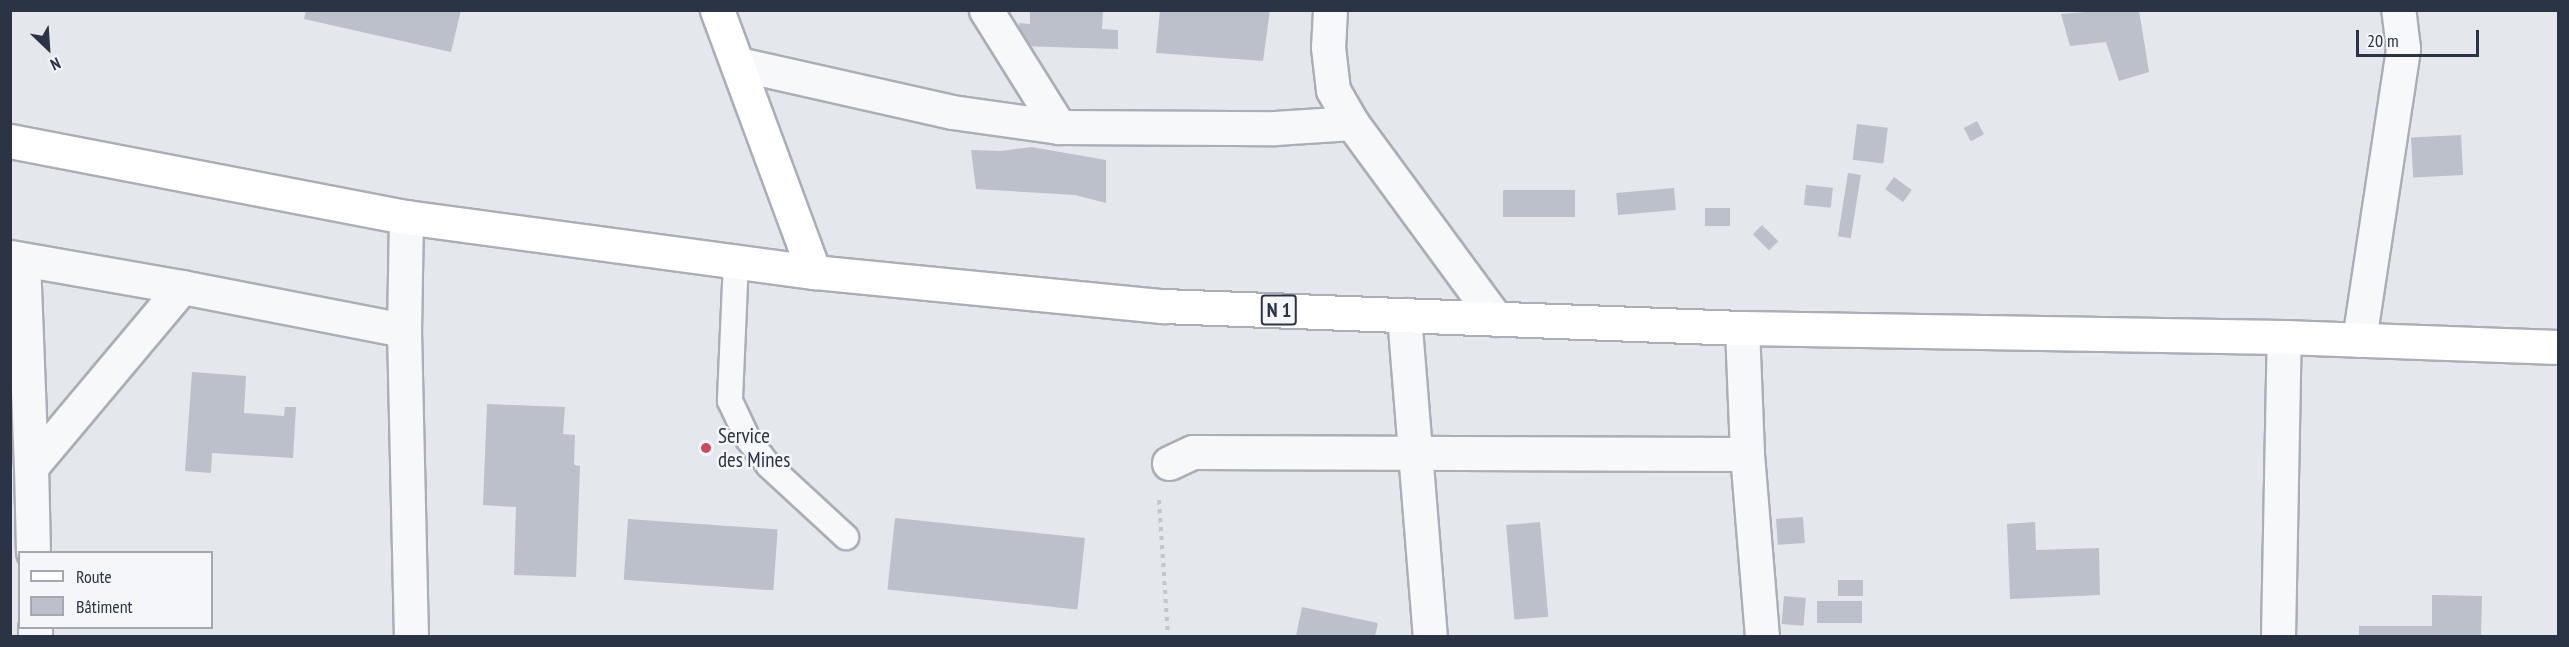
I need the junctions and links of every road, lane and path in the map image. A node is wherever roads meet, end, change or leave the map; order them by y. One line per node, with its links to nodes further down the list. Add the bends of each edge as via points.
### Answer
1 (717, 10): 5 (main road)
2 (986, 10): 7 (street)
3 (1330, 10): 6 (street, via 1328,47 1333,90)
4 (2398, 10): 19 (street, via 2403,48)
5 (739, 64): 7 (street, via 952,112); 12 (main road)
6 (1352, 123): 7 (street, via 1275,128); 15 (street)
7 (1059, 127)
8 (10, 141): 9 (main road, N 1)
9 (406, 217): 11 (main road, N 1); 17 (street)
10 (17, 259): 13 (street); 24 (street)
11 (736, 261): 12 (main road, N 1); 25 (lane, via 730,400 748,439 769,466)
12 (814, 272): 14 (main road, N 1, via 1163,306)
13 (182, 287): 17 (street); 24 (street)
14 (1404, 315): 15 (main road, N 1); 21 (street)
15 (1496, 319): 16 (main road, N 1)
16 (1742, 328): 18 (main road, N 1); 22 (street)
17 (404, 330): 27 (street)
18 (2284, 338): 19 (main road, N 1); 31 (street)
19 (2360, 340): 20 (main road, N 1)
20 (2559, 347)
21 (1413, 452): 22 (street); 23 (street, via 1193,452); 29 (street)
22 (1747, 454): 30 (street)
23 (1169, 463): 28 (path, via 1158,484)
24 (31, 467): 26 (street)
25 (846, 537)
26 (33, 551)
27 (411, 636)
28 (1168, 636)
29 (1430, 636)
30 (1762, 636)
31 (2278, 636)

